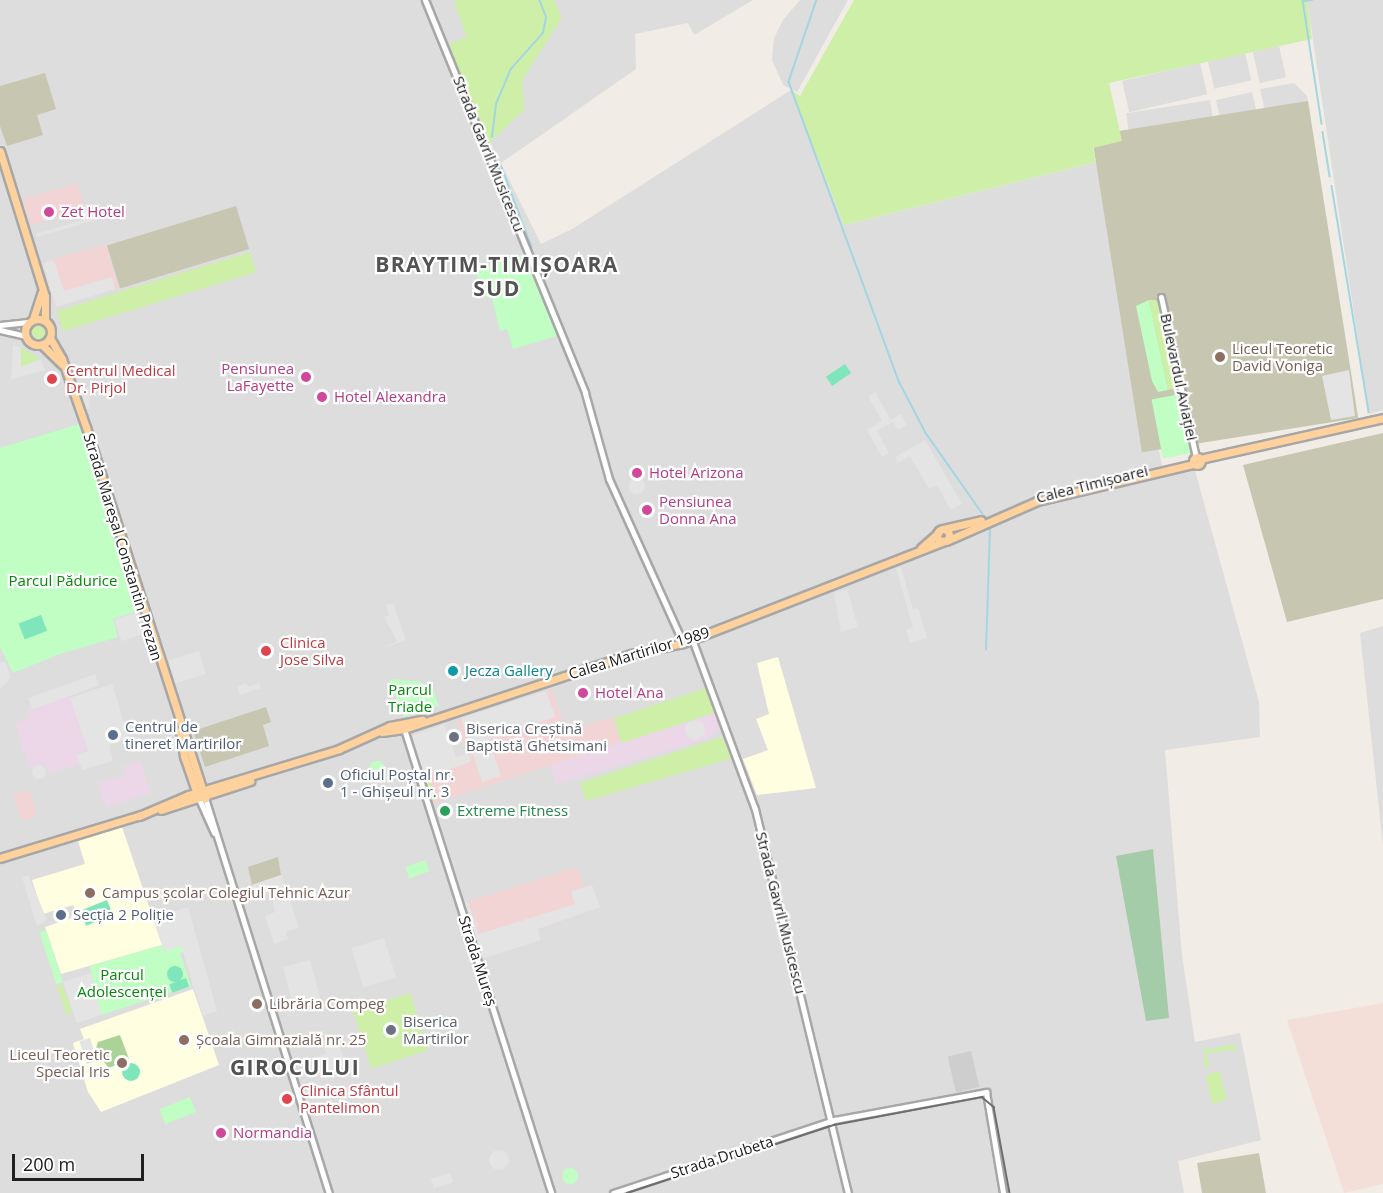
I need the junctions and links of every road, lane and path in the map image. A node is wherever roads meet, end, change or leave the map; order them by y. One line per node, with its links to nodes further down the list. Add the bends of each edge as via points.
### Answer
1 (425, 0): 21 (street, Strada Gavril Musicescu, via 583,388 609,479)
2 (0, 151): 3 (main road)
3 (42, 292): 5 (main road); 6 (main road)
4 (1161, 297): 15 (street, Bulevardul Aviației)
5 (30, 321): 6 (main road); 7 (street); 9 (main road)
6 (45, 321): 10 (main road, via 50,327)
7 (0, 325)
8 (0, 330): 9 (street)
9 (25, 336): 11 (main road, via 29,343)
10 (50, 338): 11 (main road); 12 (main road, Strada Mareșal Constantin Prezan)
11 (42, 345): 12 (main road, Strada Mareșal Constantin Prezan)
12 (62, 364): 25 (main road, Strada Mareșal Constantin Prezan)
13 (1383, 418): 15 (main road, Calea Timișoarei)
14 (1383, 423): 15 (main road, Calea Timișoarei)
15 (1197, 461): 16 (main road, Calea Timișoarei, via 1053,492)
16 (994, 517): 17 (main road, Calea Martirilor 1989); 18 (main road, Calea Martirilor 1989)
17 (940, 531): 18 (main road, via 949,534); 19 (main road, Calea Martirilor 1989)
18 (945, 541): 19 (main road, Calea Martirilor 1989)
19 (919, 550): 20 (main road, Calea Martirilor 1989)
20 (692, 639): 21 (main road, Calea Martirilor 1989); 27 (street, Strada Gavril Musicescu, via 755,809)
21 (683, 642): 22 (main road, Calea Martirilor 1989, via 631,654)
22 (422, 720): 23 (main road, Calea Martirilor 1989); 24 (main road, Calea Martirilor 1989, via 409,720)
23 (404, 729): 24 (main road, Calea Martirilor 1989); 29 (street, Strada Mureș)
24 (381, 732): 25 (main road, Calea Martirilor 1989)
25 (201, 795): 26 (main road, Calea Martirilor 1989); 28 (street)
26 (0, 858)
27 (831, 1121): 30 (street, Strada Drubeta); 31 (street, Strada Gavril Musicescu); 32 (street, Strada Drubeta, via 986,1092)
28 (329, 1193)
29 (551, 1193)
30 (614, 1193)
31 (848, 1193)
32 (1003, 1193)

